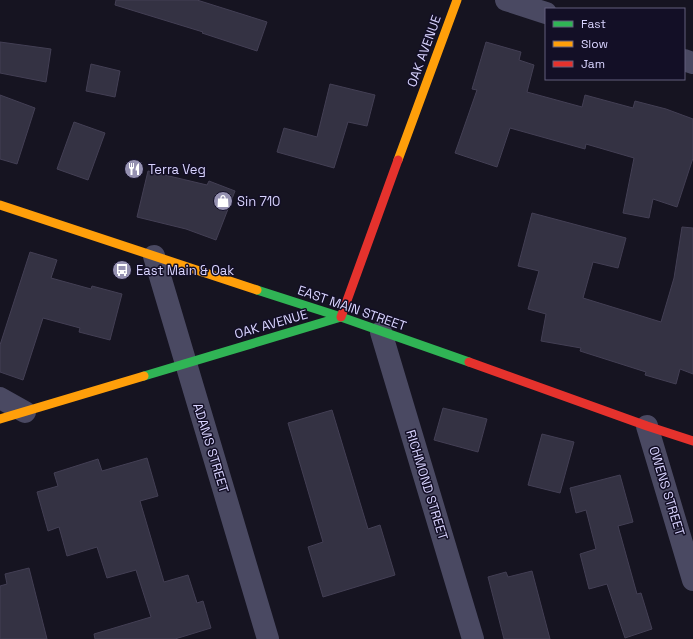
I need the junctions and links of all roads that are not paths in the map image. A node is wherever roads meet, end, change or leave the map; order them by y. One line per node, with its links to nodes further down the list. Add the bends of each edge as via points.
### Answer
1 (457, 0): 6 (street, OAK AVENUE)
2 (506, 0): 3 (street)
3 (545, 13)
4 (0, 205): 5 (street, EAST MAIN STREET)
5 (154, 256): 6 (street, EAST MAIN STREET); 8 (street, ADAMS STREET)
6 (341, 317): 7 (street, EAST MAIN STREET); 8 (street, OAK AVENUE)
7 (381, 332): 12 (street, EAST MAIN STREET); 16 (street, RICHMOND STREET)
8 (185, 363): 10 (street, OAK AVENUE); 15 (street, ADAMS STREET)
9 (0, 398): 10 (street)
10 (25, 412): 11 (street, OAK AVENUE)
11 (0, 419)
12 (647, 426): 13 (street, EAST MAIN STREET); 14 (street, OWENS STREET)
13 (693, 441)
14 (693, 580)
15 (268, 639)
16 (472, 639)

